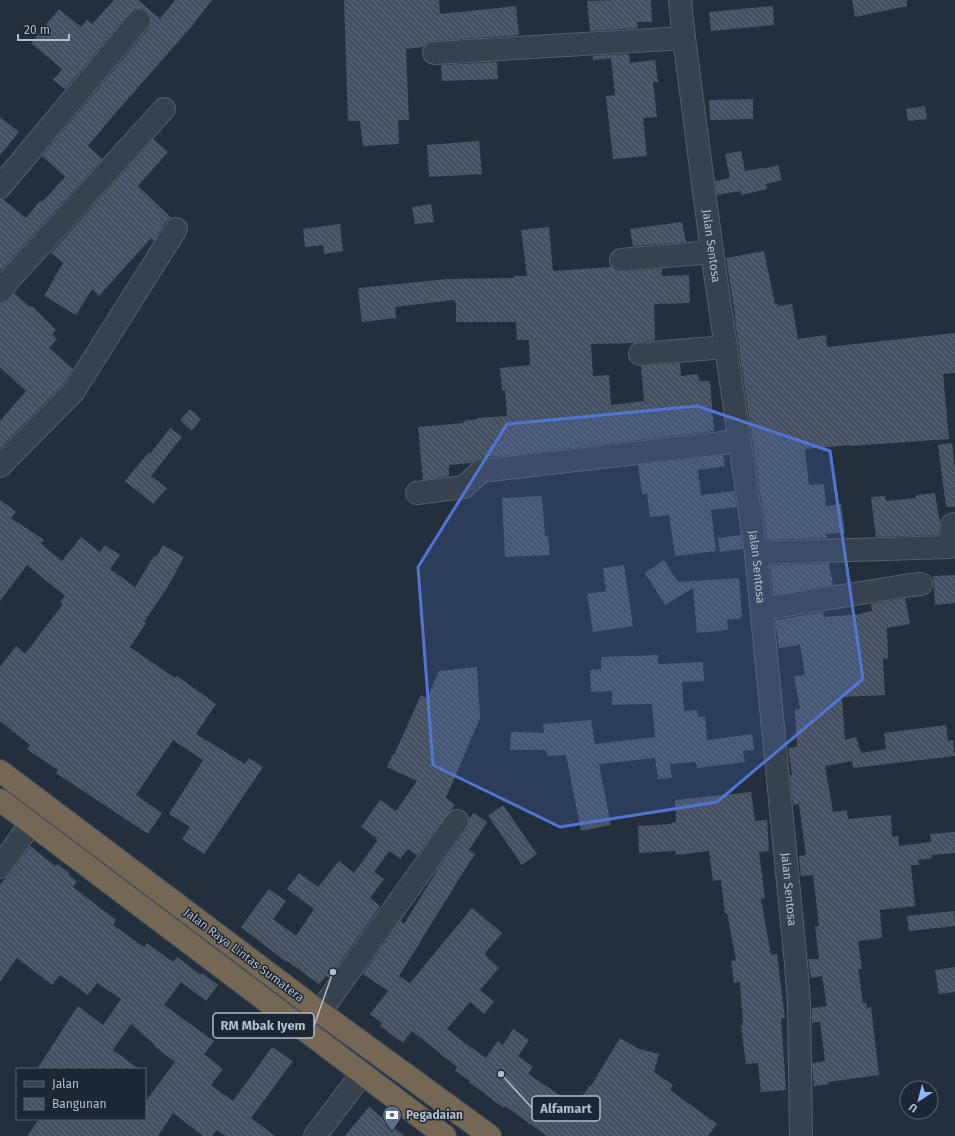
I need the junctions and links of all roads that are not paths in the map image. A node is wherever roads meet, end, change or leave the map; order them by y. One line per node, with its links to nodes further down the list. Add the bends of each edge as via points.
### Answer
1 (680, 0): 3 (street, Jalan Sentosa)
2 (139, 20): 6 (street)
3 (684, 38): 4 (street); 8 (street, Jalan Sentosa)
4 (434, 53)
5 (164, 109): 10 (street)
6 (0, 188)
7 (176, 229): 14 (street, via 73,392)
8 (712, 252): 9 (street); 11 (street, Jalan Sentosa)
9 (621, 260)
10 (0, 292)
11 (726, 347): 12 (street); 13 (street, Jalan Sentosa)
12 (640, 354)
13 (739, 440): 15 (street, via 480,471 464,487); 17 (street, Jalan Sentosa)
14 (0, 466)
15 (417, 493)
16 (955, 524): 17 (street, via 952,525 949,547)
17 (756, 553): 19 (street, Jalan Sentosa)
18 (921, 584): 19 (street)
19 (762, 609): 30 (street, Jalan Sentosa, via 796,964)
20 (0, 770): 25 (highway, Jalan Raya Lintas Sumatera)
21 (0, 800): 23 (highway, Jalan Raya Lintas Sumatera)
22 (457, 821): 25 (street)
23 (31, 823): 24 (street); 26 (highway, Jalan Raya Lintas Sumatera)
24 (0, 867)
25 (320, 1012): 29 (highway, Jalan Raya Lintas Sumatera)
26 (362, 1074): 27 (street); 28 (highway, Jalan Raya Lintas Sumatera)
27 (315, 1136)
28 (445, 1136)
29 (490, 1136)
30 (801, 1136)

